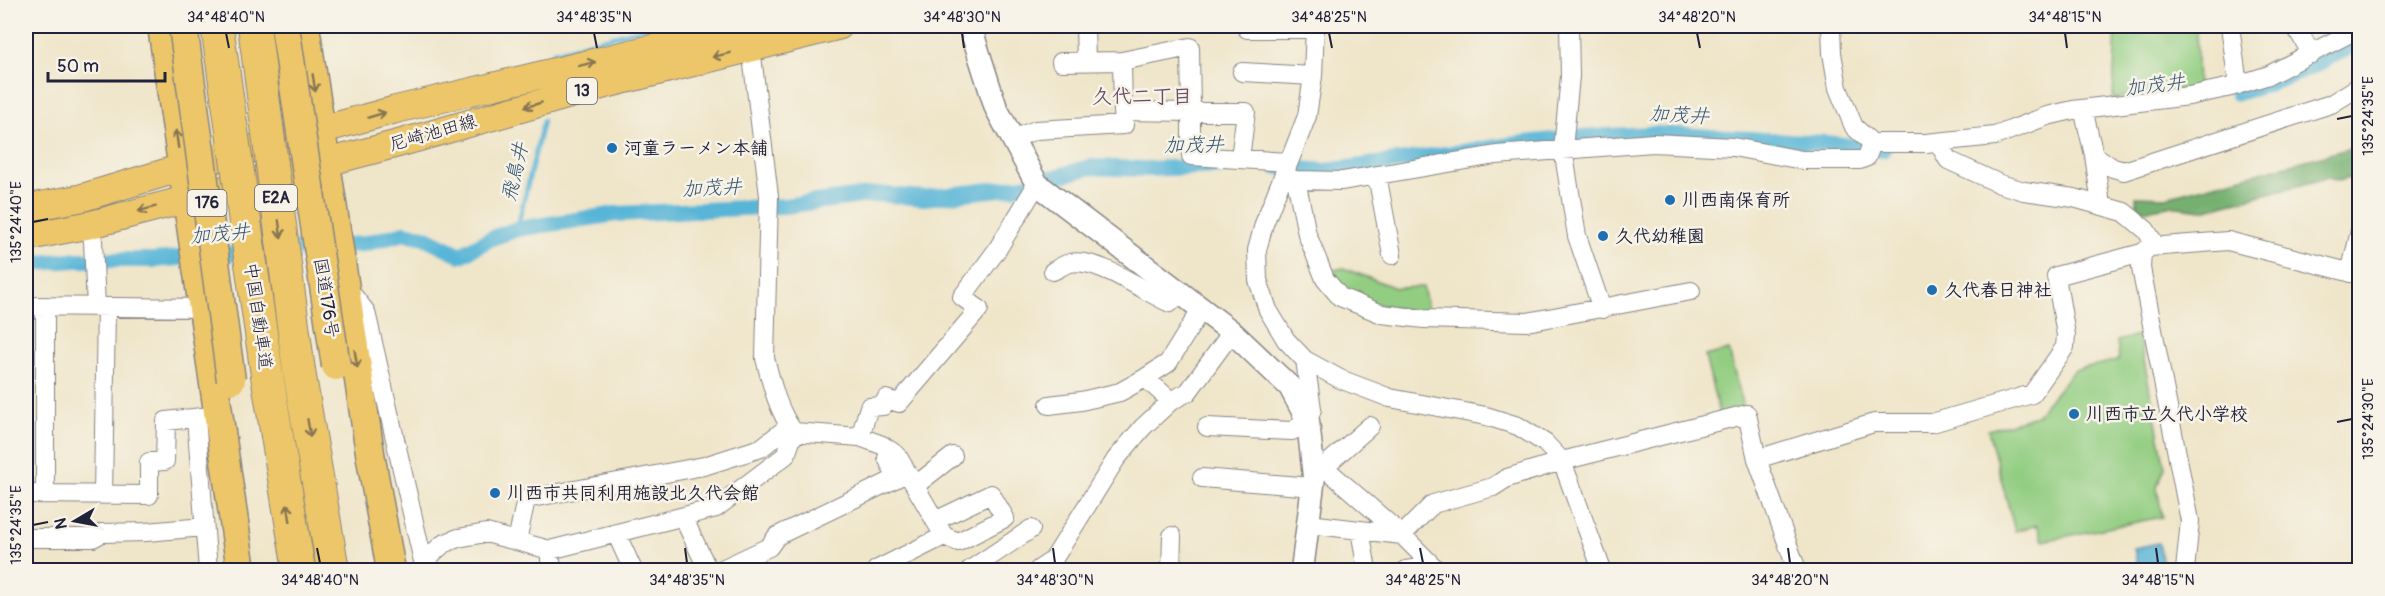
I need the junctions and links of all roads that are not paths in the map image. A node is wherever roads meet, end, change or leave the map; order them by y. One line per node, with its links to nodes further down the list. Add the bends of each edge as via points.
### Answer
1 (162, 26): 37 (highway, one-way to 1)
2 (183, 26): 97 (highway, 176, bridge)
3 (217, 26): 98 (highway, 中国自動車道 / E2A, one-way to 3, bridge)
4 (254, 26): 99 (highway, 中国自動車道 / E2A, one-way to 99, bridge, via 299,370)
5 (285, 26): 100 (highway, 国道176号, bridge, via 336,366)
6 (305, 26): 29 (highway, one-way to 29)
7 (839, 26): 17 (main road, 尼崎池田線 / 13)
8 (970, 26): 30 (street, via 996,108)
9 (1085, 26): 19 (street)
10 (1569, 26): 33 (street, via 1570,76)
11 (1831, 26): 32 (street, via 1838,88 1854,127)
12 (2230, 26): 24 (street)
13 (2295, 26): 18 (street)
14 (1315, 28): 16 (street); 23 (street)
15 (2360, 28): 18 (street)
16 (1247, 29)
17 (750, 33): 29 (main road, 尼崎池田線 / 13, one-way to 17, via 394,110); 36 (main road, 尼崎池田線 / 13, one-way to 36, via 600,86); 69 (street, via 769,196 765,358)
18 (2312, 54): 24 (street)
19 (1086, 61): 20 (street); 21 (street)
20 (1122, 61): 27 (street); 28 (street, via 1190,47)
21 (1061, 62)
22 (1242, 72): 23 (street)
23 (1313, 76): 38 (street)
24 (2238, 85): 26 (street, via 2189,96)
25 (2360, 86): 34 (street, via 2331,104 2124,171)
26 (2083, 109): 31 (street, via 2047,116 1995,136); 34 (street)
27 (1123, 111): 28 (street); 30 (street, via 1124,125 1036,130)
28 (1191, 112): 35 (street, via 1191,156); 35 (street, via 1245,112)
29 (321, 131): 36 (highway); 37 (main road, 尼崎池田線 / 13)
30 (1012, 139): 40 (street)
31 (1938, 142): 32 (street); 42 (street, via 1948,160 2000,184)
32 (1872, 143): 33 (street, via 1867,157 1860,160 1802,160 1733,147 1653,142)
33 (1563, 149): 39 (street); 59 (street, via 1577,236)
34 (2094, 155): 42 (street)
35 (1240, 158): 38 (street)
36 (326, 162): 41 (main road, 尼崎池田線 / 13); 51 (highway)
37 (181, 168): 41 (highway); 43 (main road, 尼崎池田線 / 13, via 81,198)
38 (1289, 173): 39 (street, via 1342,181); 59 (street, via 1325,279 1340,297 1382,314 1424,319 1527,322); 61 (street, via 1264,224 1257,250 1258,280 1268,310 1286,340)
39 (1377, 174): 48 (street)
40 (1037, 184): 53 (street); 70 (street, via 997,250 962,297 979,309 899,403 886,399 883,406 869,407)
41 (187, 198): 44 (main road, 尼崎池田線 / 13, one-way to 44); 57 (highway)
42 (2101, 205): 47 (street, via 2124,212 2146,230)
43 (26, 208)
44 (89, 225): 46 (main road, 尼崎池田線 / 13); 56 (street)
45 (2360, 231): 50 (street)
46 (26, 237)
47 (2149, 249): 50 (street, via 2228,241); 73 (street, via 2056,276 2065,347 2032,394 1932,423 1874,423); 115 (street, via 2141,268 2190,521)
48 (1392, 255)
49 (1053, 271): 53 (street, via 1069,263 1087,263 1170,303)
50 (2355, 274)
51 (344, 282): 93 (street, via 366,312); 101 (highway, one-way to 101)
52 (1690, 291): 59 (street)
53 (1179, 294): 58 (street)
54 (26, 306): 55 (street)
55 (45, 306): 56 (street); 79 (street)
56 (101, 308): 57 (street); 80 (street)
57 (204, 308): 65 (highway)
58 (1202, 308): 60 (street); 62 (street, via 1168,363)
59 (1602, 309)
60 (1232, 332): 63 (street, via 1188,392); 66 (street, via 1290,387)
61 (1305, 360): 66 (street, via 1312,409); 74 (street, via 1340,379 1390,398 1518,426 1545,443)
62 (1145, 378): 63 (street); 64 (street, via 1120,392)
63 (1171, 401): 92 (street, via 1116,459)
64 (1049, 405)
65 (208, 417): 80 (street, via 166,421 165,460 149,462 149,495); 83 (street); 96 (highway)
66 (1308, 421): 68 (street, via 1292,431); 75 (street)
67 (1370, 426): 75 (street)
68 (1207, 427)
69 (792, 429): 70 (street); 81 (street, via 786,455 716,508); 90 (street, via 761,448 704,466 526,499)
70 (860, 437): 71 (street)
71 (885, 447): 77 (street, via 897,455); 105 (street, via 883,451 897,478 777,536 769,548)
72 (953, 456): 77 (street)
73 (1757, 459): 74 (street, via 1747,414); 114 (street)
74 (1562, 461): 87 (street, via 1433,504); 113 (street)
75 (1317, 477): 76 (street); 82 (street); 87 (street)
76 (1202, 478)
77 (915, 484): 106 (street, via 940,528)
78 (26, 494): 79 (street)
79 (45, 494): 80 (street)
80 (103, 495)
81 (683, 517): 86 (street); 104 (street)
82 (1309, 524): 85 (street); 110 (street)
83 (204, 527): 89 (street, via 102,532 93,538); 95 (street)
84 (1031, 529): 107 (street)
85 (1360, 530): 87 (street); 111 (street)
86 (616, 533): 91 (street); 103 (street)
87 (1402, 535): 94 (street)
88 (1172, 536): 109 (street)
89 (26, 538)
90 (517, 541): 91 (street); 93 (street, via 486,533 458,538 443,544)
91 (550, 550): 102 (street)
92 (1052, 565): 108 (street)
93 (424, 566)
94 (1435, 568): 112 (street)
95 (208, 570)
96 (241, 570)
97 (257, 570)
98 (299, 570)
99 (333, 570)
100 (372, 570)
101 (391, 570)
102 (554, 570)
103 (633, 570)
104 (708, 570)
105 (720, 570)
106 (876, 570)
107 (970, 570)
108 (1038, 570)
109 (1171, 570)
110 (1302, 570)
111 (1367, 570)
112 (1406, 570)
113 (1602, 570)
114 (1797, 570)
115 (2185, 570)

